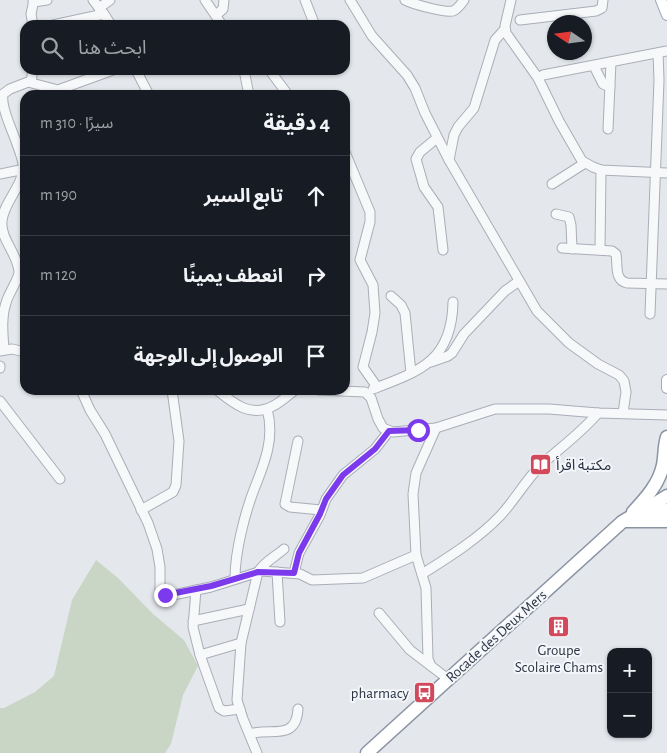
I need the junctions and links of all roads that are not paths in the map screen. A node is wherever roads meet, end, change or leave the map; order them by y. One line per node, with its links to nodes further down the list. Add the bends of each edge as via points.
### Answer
1 (48, 0): 13 (street)
2 (93, 0): 14 (street)
3 (110, 0): 14 (street)
4 (205, 0): 15 (street)
5 (224, 0): 15 (street, via 223,9)
6 (305, 0): 21 (street)
7 (350, 0): 41 (street, via 372,36 407,75)
8 (405, 0): 9 (street, via 452,11)
9 (464, 0)
10 (511, 0): 23 (street)
11 (603, 0): 22 (street, via 602,8 596,11)
12 (661, 0): 16 (main road)
13 (34, 1): 17 (street)
14 (102, 10): 18 (street); 19 (street)
15 (216, 15): 20 (street)
16 (667, 15)
17 (32, 20)
18 (69, 20)
19 (108, 20)
20 (219, 20)
21 (313, 20)
22 (520, 20)
23 (505, 29): 32 (street); 43 (street, via 495,40 474,108 454,134)
24 (662, 52): 25 (street); 48 (street)
25 (611, 62): 26 (street); 34 (street)
26 (594, 66): 32 (street); 34 (street, via 603,84)
27 (32, 75): 33 (street)
28 (100, 75): 36 (street)
29 (139, 75): 37 (street)
30 (245, 75): 38 (street)
31 (274, 75): 39 (street)
32 (538, 78): 45 (street)
33 (31, 82): 35 (street); 42 (street, via 4,92 2,97)
34 (610, 87): 40 (street)
35 (53, 90)
36 (64, 90)
37 (147, 90)
38 (248, 90)
39 (285, 90)
40 (608, 129)
41 (438, 138): 43 (street); 54 (street, via 416,159 424,187 438,207)
42 (20, 153)
43 (450, 160): 58 (street)
44 (350, 164): 70 (street, via 370,212 360,260 373,285 374,313 363,367)
45 (585, 164): 47 (street); 52 (street)
46 (20, 170): 50 (street)
47 (602, 170): 48 (street); 55 (street)
48 (655, 172): 49 (street); 59 (street)
49 (667, 173)
50 (0, 174)
51 (20, 182): 56 (street, via 2,222 4,236)
52 (552, 184)
53 (556, 214): 55 (street, via 569,217 567,249)
54 (443, 250)
55 (600, 250): 59 (street, via 616,254 621,281)
56 (20, 275)
57 (20, 280): 64 (street, via 10,292)
58 (519, 281): 67 (street, via 505,291 464,334 448,356); 81 (street, via 537,311 558,334 622,377 626,386)
59 (650, 284): 60 (street); 63 (street)
60 (667, 284)
61 (390, 296): 68 (street, via 406,314)
62 (453, 302): 67 (street, via 449,335)
63 (650, 314)
64 (1, 322): 65 (street)
65 (2, 350): 66 (street)
66 (20, 351)
67 (430, 362): 68 (street)
68 (411, 373): 70 (street)
69 (667, 380): 71 (main road)
70 (377, 387): 73 (street)
71 (667, 388)
72 (350, 391): 73 (street)
73 (365, 392): 84 (street, via 371,398 378,420)
74 (83, 395): 89 (street)
75 (173, 395): 89 (street, via 179,441 176,485 173,492)
76 (224, 395): 79 (street, via 244,409)
77 (288, 395): 79 (street)
78 (0, 401): 87 (street)
79 (267, 409): 100 (street, via 270,439 246,517)
80 (598, 413): 81 (street); 83 (street, via 495,409); 99 (street, via 527,480 491,525)
81 (623, 413): 82 (street)
82 (667, 415)
83 (436, 428): 84 (street); 95 (street, via 414,482)
84 (389, 431): 90 (street, via 375,449 343,475)
85 (667, 437): 92 (highway, via 657,481)
86 (298, 441): 90 (street, via 285,504)
87 (60, 479)
88 (667, 496): 92 (highway, Rocade des Deux Mers)
89 (141, 510): 101 (street, via 156,549 161,593 168,596)
90 (321, 510): 98 (street, via 299,553)
91 (667, 510): 92 (highway, Rocade des Deux Mers)
92 (627, 519): 93 (highway); 109 (highway, Rocade des Deux Mers)
93 (667, 521)
94 (284, 549): 96 (street, via 264,563)
95 (416, 555): 98 (street, via 363,578 312,580); 99 (street)
96 (258, 572): 97 (street); 100 (street); 102 (street)
97 (277, 572): 98 (street); 105 (street)
98 (294, 573)
99 (422, 574): 108 (street, via 427,595 427,653)
100 (235, 578): 101 (street)
101 (196, 590): 104 (street)
102 (249, 609): 104 (street); 106 (street)
103 (379, 613): 108 (street, via 410,650)
104 (193, 621): 107 (street)
105 (280, 622)
106 (241, 643): 107 (street); 110 (street, via 237,694)
107 (200, 655): 110 (street, via 219,708 224,711)
108 (431, 666): 109 (street)
109 (448, 679): 114 (highway, Rocade des Deux Mers)
110 (240, 709): 112 (street)
111 (298, 709): 112 (street, via 292,728 285,732)
112 (250, 734): 113 (street)
113 (257, 753)
114 (367, 753)

